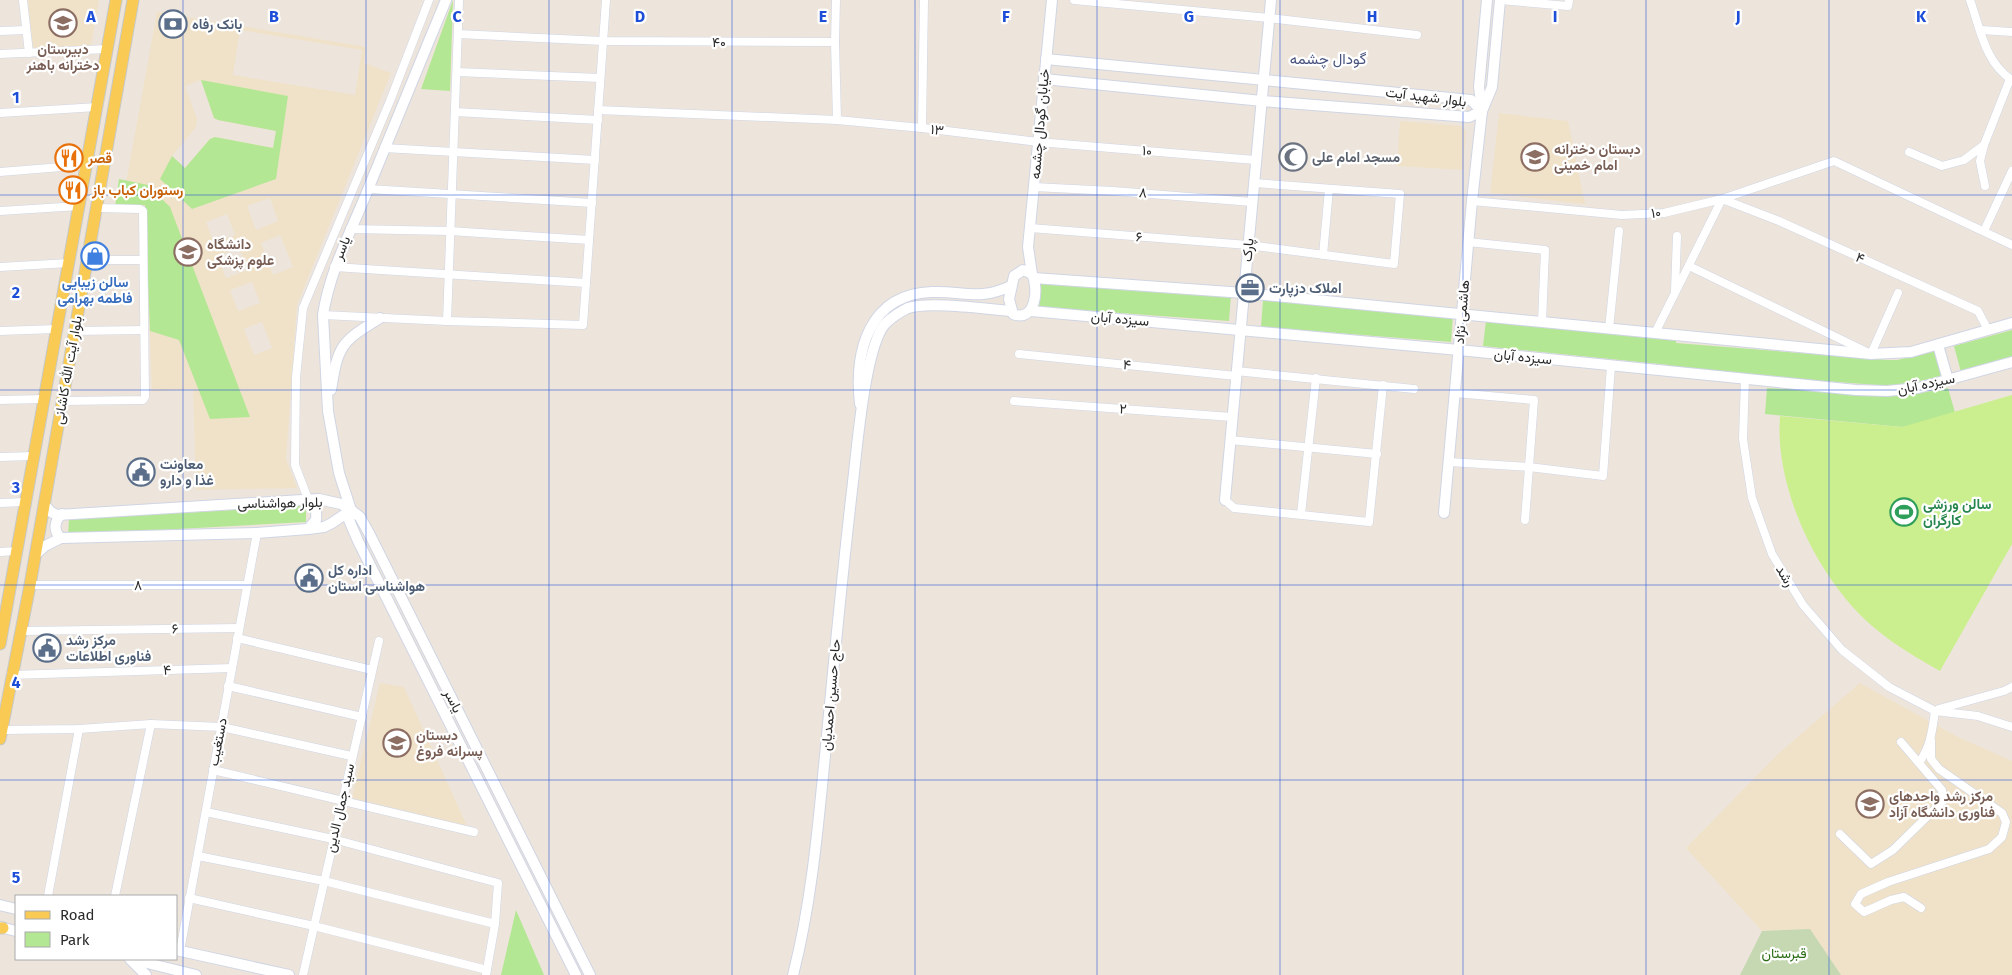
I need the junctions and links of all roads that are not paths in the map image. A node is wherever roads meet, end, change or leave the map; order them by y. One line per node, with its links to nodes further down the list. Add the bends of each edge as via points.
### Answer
1 (23, 0): 18 (street)
2 (116, 0): 26 (main road, بلوار آیت الله کاشانی)
3 (133, 0): 65 (main road, بلوار آیت الله کاشانی)
4 (429, 0): 136 (street, via 303,308 296,377 295,465)
5 (446, 0): 46 (main road, یاسر)
6 (460, 0): 22 (street)
7 (606, 0): 24 (street)
8 (836, 0): 25 (street)
9 (924, 0): 43 (street)
10 (1052, 0): 29 (main road, خیابان گودال چشمه)
11 (1074, 0): 17 (street)
12 (1271, 0): 17 (main road, پارک)
13 (1487, 0): 39 (main road, هاشمی نژاد, via 1478,87)
14 (1500, 0): 16 (street); 39 (main road, هاشمی نژاد, via 1492,87)
15 (1970, 0): 19 (street)
16 (1569, 3)
17 (1270, 18): 23 (street); 33 (main road, پارک)
18 (26, 30): 20 (street); 27 (street)
19 (1981, 30): 21 (street); 34 (street, via 1997,68)
20 (0, 31)
21 (2012, 32)
22 (458, 34): 24 (street, ۴۰); 30 (street)
23 (1417, 35)
24 (603, 41): 25 (street, ۴۰); 31 (street)
25 (835, 42): 42 (street)
26 (107, 49): 27 (street); 36 (main road, بلوار آیت الله کاشانی)
27 (29, 53): 28 (street)
28 (0, 54)
29 (1046, 59): 32 (main road, خیابان گودال چشمه); 33 (main road, بلوار شهید آیت)
30 (457, 72): 31 (street); 38 (street)
31 (600, 78): 37 (street)
32 (1044, 79): 35 (main road, بلوار شهید آیت); 44 (main road, خیابان گودال چشمه)
33 (1264, 80): 35 (main road, پارک); 39 (main road, بلوار شهید آیت, via 1471,100)
34 (2011, 80): 45 (street)
35 (1262, 101): 39 (main road, بلوار شهید آیت, via 1469,117); 50 (main road, پارک)
36 (97, 107): 40 (street); 51 (main road, بلوار آیت الله کاشانی)
37 (598, 110): 41 (street); 42 (street, ۱۳)
38 (455, 112): 41 (street); 47 (street)
39 (1482, 112): 61 (main road, هاشمی نژاد)
40 (0, 113)
41 (598, 120): 49 (street)
42 (837, 120): 43 (street, ۱۳)
43 (922, 128): 44 (street, ۱۳)
44 (1038, 142): 50 (street, ۱۰); 56 (main road, خیابان گودال چشمه)
45 (1984, 145): 48 (street, via 1964,160 1942,166); 55 (street, via 1980,161)
46 (384, 148): 47 (street); 57 (main road, یاسر)
47 (454, 152): 49 (street); 59 (street)
48 (1909, 152)
49 (595, 160): 62 (street)
50 (1256, 160): 54 (main road, پارک)
51 (86, 165): 53 (street); 64 (main road, بلوار آیت الله کاشانی)
52 (2012, 171): 71 (street)
53 (0, 172)
54 (1254, 183): 58 (street); 63 (main road, پارک)
55 (1985, 186)
56 (1034, 187): 63 (street, ۸); 67 (main road, خیابان گودال چشمه)
57 (369, 189): 59 (street); 68 (main road, یاسر)
58 (1329, 189): 78 (street); 78 (street, ۶, via 1400,194 1394,264)
59 (452, 194): 62 (street); 69 (street)
60 (1722, 199): 61 (street, ۱۰, via 1664,213 1622,215); 71 (street, ۱۰, via 1834,161); 82 (street); 105 (street, ۴, via 1779,221 1978,311)
61 (1472, 201): 74 (main road, هاشمی نژاد)
62 (592, 202): 73 (street)
63 (1252, 202): 76 (main road, پارک)
64 (78, 206): 66 (street); 81 (main road, بلوار آیت الله کاشانی)
65 (98, 208): 79 (main road, بلوار آیت الله کاشانی); 80 (street, via 142,209)
66 (0, 211)
67 (1030, 228): 76 (street, ۶); 77 (main road, خیابان گودال چشمه)
68 (350, 230): 69 (street); 84 (main road, یاسر)
69 (450, 231): 73 (street); 86 (street)
70 (1619, 231): 102 (street)
71 (1984, 231): 75 (street)
72 (1677, 236): 92 (street)
73 (589, 240): 88 (street)
74 (1468, 242): 95 (main road, هاشمی نژاد); 99 (street, via 1545,250)
75 (2012, 245)
76 (1248, 246): 78 (street, ۶); 90 (main road, پارک)
77 (1028, 248): 85 (main road); 87 (main road)
78 (1323, 255)
79 (87, 260): 80 (street); 106 (main road, بلوار آیت الله کاشانی)
80 (143, 260): 103 (street)
81 (69, 264): 83 (street); 101 (main road, بلوار آیت الله کاشانی)
82 (1689, 266): 92 (street); 112 (street)
83 (0, 267)
84 (334, 267): 86 (street); 96 (main road, یاسر)
85 (1018, 272): 87 (main road, via 1023,270); 89 (main road)
86 (449, 276): 88 (street); 98 (street)
87 (1033, 276): 90 (main road); 94 (main road)
88 (586, 283): 98 (street, via 583,325)
89 (1011, 286): 93 (main road); 127 (main road, حاج حسین احمدیان, via 988,295 919,293 903,297 886,307 871,326 860,362)
90 (1244, 293): 95 (main road); 104 (main road, پارک)
91 (1898, 293): 112 (street)
92 (1675, 294): 108 (street)
93 (1011, 311): 94 (main road, سیزده آبان, via 1022,317); 127 (main road, حاج حسین احمدیان, via 927,305 909,308 894,316 877,336)
94 (1032, 311): 104 (main road, سیزده آبان)
95 (1462, 314): 99 (main road); 110 (main road, هاشمی نژاد)
96 (323, 316): 97 (street); 126 (main road, یاسر)
97 (380, 318): 98 (street); 126 (main road, via 350,336 338,354)
98 (447, 321)
99 (1542, 322): 102 (main road)
100 (2012, 323): 105 (main road)
101 (57, 329): 107 (street); 122 (main road, بلوار آیت الله کاشانی)
102 (1609, 329): 108 (main road)
103 (144, 330): 106 (street); 124 (street, via 144,399)
104 (1240, 330): 110 (main road, سیزده آبان); 115 (main road, پارک)
105 (1988, 330): 109 (main road)
106 (74, 331): 124 (main road, بلوار آیت الله کاشانی)
107 (0, 332)
108 (1655, 333): 112 (main road)
109 (1938, 345): 112 (main road, via 1911,352); 118 (main road)
110 (1459, 350): 114 (main road, سیزده آبان); 121 (main road, هاشمی نژاد)
111 (1019, 354): 115 (street, ۴)
112 (1871, 354)
113 (2012, 362): 118 (main road, سیزده آبان)
114 (1611, 366): 117 (main road, سیزده آبان); 135 (street, via 1603,476)
115 (1236, 373): 116 (street, ۴); 128 (main road, پارک)
116 (1316, 378): 119 (street, ۴); 130 (street)
117 (1745, 379): 118 (main road, سیزده آبان, via 1886,391 1918,388); 165 (street, رشد, via 1743,439 1750,488 1772,554 1802,606 1842,650 1889,687)
118 (1948, 380)
119 (1383, 385): 120 (street, ۴); 131 (street)
120 (1414, 389)
121 (1455, 393): 134 (main road, هاشمی نژاد); 135 (street, via 1534,400)
122 (44, 399): 123 (street); 132 (main road, بلوار آیت الله کاشانی)
123 (0, 400)
124 (62, 400): 140 (main road, بلوار آیت الله کاشانی)
125 (1014, 401): 128 (street, ۲)
126 (328, 411): 141 (main road, یاسر, via 339,473)
127 (861, 415): 206 (main road, حاج حسین احمدیان, via 840,594 820,813 804,931)
128 (1232, 417): 129 (main road, پارک)
129 (1230, 440): 130 (street); 137 (main road, پارک)
130 (1308, 449): 131 (street); 144 (street)
131 (1377, 454): 144 (street, via 1369,522)
132 (34, 456): 133 (street); 138 (main road, بلوار آیت الله کاشانی)
133 (0, 457)
134 (1449, 462): 135 (street); 142 (main road, هاشمی نژاد)
135 (1529, 467): 145 (street)
136 (308, 499): 141 (main road, بلوار هواشناسی, via 341,504); 143 (main road, بلوار هواشناسی); 146 (main road, via 317,511 316,520)
137 (1225, 500): 144 (street, via 1234,508)
138 (26, 502): 139 (street); 149 (main road, بلوار آیت الله کاشانی)
139 (0, 503)
140 (44, 504): 143 (main road, via 51,512); 151 (main road, بلوار آیت الله کاشانی)
141 (351, 510): 146 (main road, بلوار هواشناسی, via 332,524); 177 (main road, یاسر, via 360,517 370,535); 179 (main road, یاسر, via 349,520 358,541)
142 (1444, 513)
143 (62, 514): 148 (main road, via 55,526 56,533)
144 (1301, 514)
145 (1525, 520)
146 (308, 529): 147 (main road, بلوار هواشناسی)
147 (257, 533): 148 (main road, بلوار هواشناسی); 153 (street, دستغیب)
148 (62, 538): 151 (main road)
149 (17, 551): 150 (street); 154 (main road, بلوار آیت الله کاشانی)
150 (0, 552)
151 (36, 554): 152 (main road, بلوار آیت الله کاشانی)
152 (30, 585): 153 (street, ۸); 156 (main road, بلوار آیت الله کاشانی)
153 (246, 585): 155 (street, دستغیب)
154 (3, 609): 159 (main road, بلوار آیت الله کاشانی)
155 (239, 628): 156 (street, ۶); 157 (street, دستغیب)
156 (21, 631): 162 (main road, بلوار آیت الله کاشانی)
157 (238, 638): 160 (street, دستغیب); 161 (street)
158 (379, 640): 161 (street, سید جمال الدین)
159 (0, 644)
160 (232, 668): 162 (street, ۴); 163 (street, دستغیب)
161 (372, 670): 166 (street, سید جمال الدین)
162 (12, 675): 171 (main road, بلوار آیت الله کاشانی)
163 (228, 686): 166 (street); 168 (street, دستغیب)
164 (2012, 687): 165 (street)
165 (1935, 711): 169 (street, via 1978,716); 172 (street)
166 (362, 717): 174 (street, سید جمال الدین)
167 (151, 724): 168 (street); 170 (street); 187 (street)
168 (222, 727): 174 (street); 176 (street, دستغیب)
169 (2012, 727)
170 (79, 728): 171 (street); 186 (street)
171 (1, 734)
172 (1931, 741): 175 (street); 190 (street, via 1931,759 1939,769 2002,813 2006,822 2002,837 1989,849 1888,882 1861,894 1855,904 1864,912 1904,897)
173 (1901, 742): 175 (street)
174 (351, 756): 178 (street, سید جمال الدین)
175 (1919, 763): 182 (street, via 1942,790 1943,801 1893,850 1871,864)
176 (212, 770): 178 (street); 180 (street, دستغیب)
177 (503, 800): 179 (main road); 205 (main road, یاسر)
178 (342, 801): 181 (street); 183 (street, سید جمال الدین)
179 (492, 806): 204 (main road, یاسر)
180 (206, 812): 183 (street); 184 (street, دستغیب)
181 (474, 832)
182 (1840, 834)
183 (333, 839): 185 (street, سید جمال الدین); 192 (street, via 498,883)
184 (198, 856): 185 (street); 188 (street, دستغیب)
185 (324, 882): 192 (street); 193 (street, سید جمال الدین)
186 (48, 895)
187 (115, 895)
188 (190, 898): 193 (street); 196 (street, دستغیب)
189 (0, 905): 191 (main road)
190 (1921, 908)
191 (15, 909)
192 (495, 924): 199 (street)
193 (314, 926): 199 (street); 203 (street, سید جمال الدین)
194 (1, 928): 195 (main road)
195 (15, 931)
196 (178, 950): 202 (main road)
197 (131, 960): 200 (main road)
198 (134, 960): 201 (main road)
199 (486, 973)
200 (146, 975)
201 (196, 975)
202 (290, 975)
203 (303, 975)
204 (576, 975)
205 (590, 975)
206 (793, 975)

